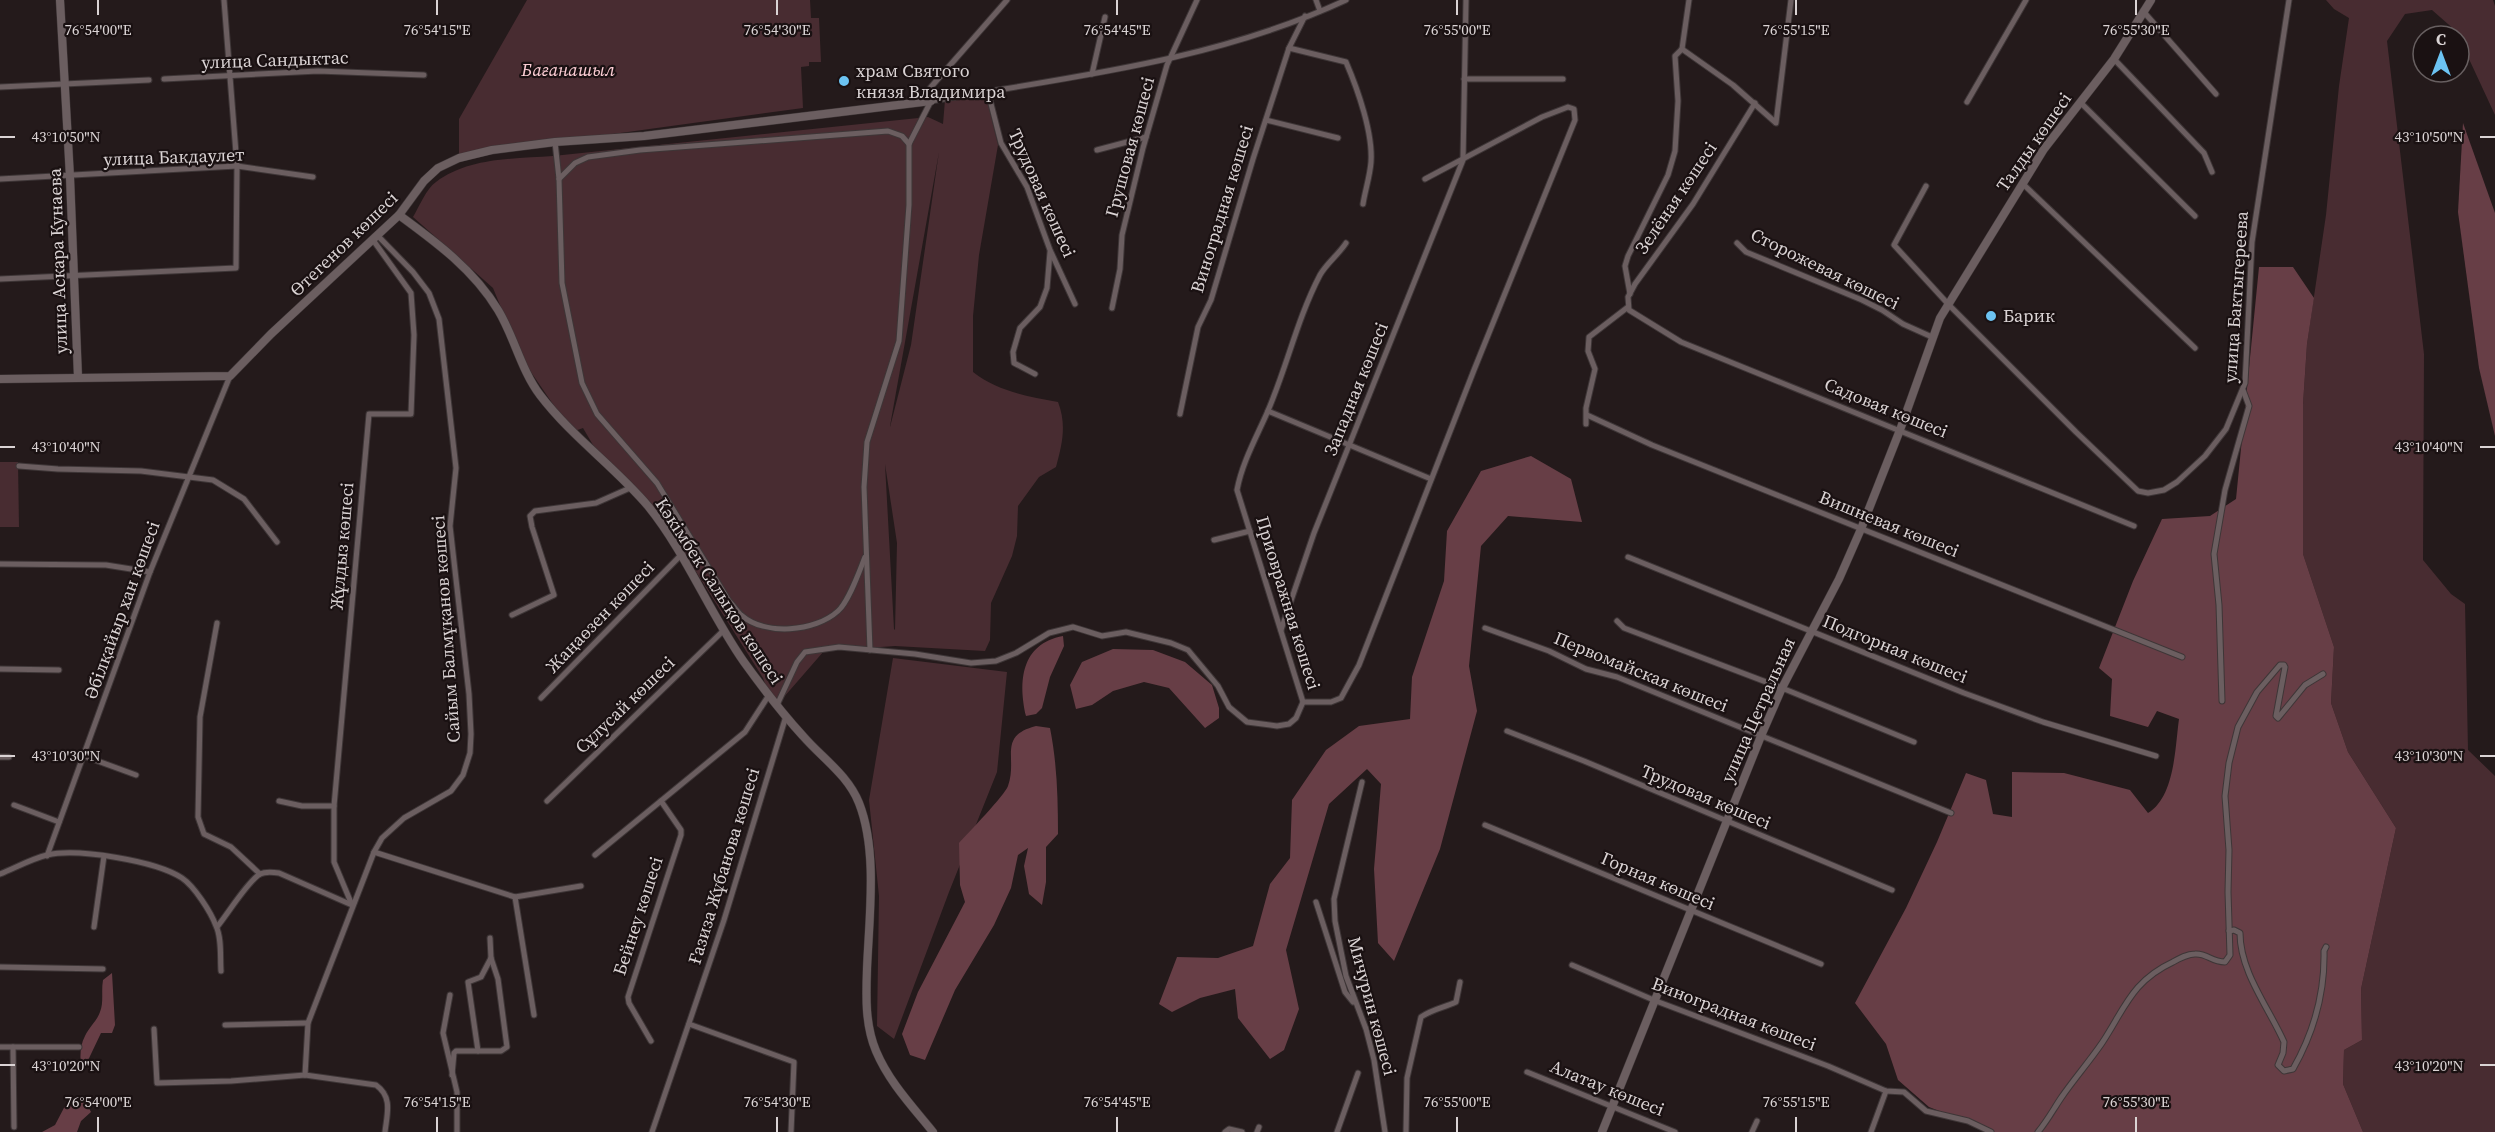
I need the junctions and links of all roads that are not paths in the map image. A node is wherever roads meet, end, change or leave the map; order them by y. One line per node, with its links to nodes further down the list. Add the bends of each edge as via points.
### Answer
1 (60, 0): 30 (street, улица Аскара Кунаева)
2 (224, 0): 25 (street)
3 (1007, 0): 37 (street)
4 (1197, 0): 21 (street, Грушовая көшесі)
5 (1316, 0): 15 (street)
6 (1326, 0): 14 (street)
7 (1346, 0): 14 (street)
8 (1466, 0): 27 (street)
9 (1689, 0): 20 (street)
10 (1791, 0): 38 (street, via 1776,123)
11 (2026, 0): 35 (street)
12 (2151, 0): 16 (street, Талды көшесі)
13 (2289, 0): 75 (street, улица Бактыгереева, via 2252,242)
14 (1329, 8): 15 (street)
15 (1320, 11): 17 (street)
16 (2143, 11): 22 (street, Талды көшесі); 33 (street)
17 (1305, 16): 19 (street, Виноградная көшесі); 21 (street, via 1223,46)
18 (1105, 17): 23 (street)
19 (1289, 48): 39 (street, Виноградная көшесі); 55 (street, via 1346,62 1356,84 1369,139 1371,162)
20 (1680, 51): 38 (street); 64 (street, via 1675,60 1675,151 1668,175 1628,256 1625,266)
21 (1171, 59): 23 (street); 40 (street, Грушовая көшесі)
22 (2114, 59): 36 (street, Талды көшесі); 47 (street, via 2204,153)
23 (1092, 74): 32 (street)
24 (424, 75): 25 (street, улица Сандыктас, via 318,71)
25 (231, 77): 26 (street, улица Сандыктас); 46 (street)
26 (164, 79)
27 (1464, 79): 28 (street); 45 (street)
28 (1563, 79)
29 (149, 80): 30 (street)
30 (65, 83): 31 (street); 48 (street, улица Аскара Кунаева)
31 (0, 87)
32 (987, 92): 34 (street); 61 (street, Трудовая көшесі, via 1001,143 1027,187)
33 (2216, 94)
34 (931, 101): 37 (street, Өтегенов көшесі); 43 (street)
35 (1967, 102)
36 (2080, 102): 53 (street, Талды көшесі); 57 (street)
37 (917, 103): 42 (street, Өтегенов көшесі, via 644,136)
38 (1755, 103): 64 (street, Зелёная көшесі, via 1693,204)
39 (1266, 120): 41 (street); 77 (street, Виноградная көшесі, via 1211,300 1198,327)
40 (1146, 137): 44 (street); 67 (street, Грушовая көшесі, via 1122,235)
41 (1338, 138)
42 (555, 142): 52 (street); 56 (street, Өтегенов көшесі, via 459,158 438,168 424,181)
43 (909, 144): 52 (street, via 902,136 888,131 640,150 588,157 575,163); 92 (street, via 909,204 899,340 867,442)
44 (1097, 150)
45 (1463, 160): 50 (street); 81 (street, Западная көшесі); 84 (street, via 1542,117 1568,107 1576,113)
46 (237, 166): 48 (street, улица Бакдаулет); 49 (street, улица Бакдаулет); 62 (street, via 236,268)
47 (2212, 172)
48 (70, 177): 51 (street, улица Бакдаулет); 62 (street, улица Аскара Кунаева)
49 (314, 177)
50 (1425, 178)
51 (0, 179)
52 (559, 179): 92 (street, via 562,284 582,383 597,414 657,483 729,601 742,616 758,625 797,628 820,624 839,610)
53 (2023, 184): 66 (street, Талды көшесі); 70 (street)
54 (1926, 186): 66 (street, via 1894,245)
55 (1363, 204)
56 (399, 214): 58 (street, Өтегенов көшесі); 85 (street, Кәкімбек Салықов көшесі, via 472,275 498,310 538,392 566,426)
57 (2195, 216)
58 (375, 238): 73 (street, Өтегенов көшесі); 128 (street, Жұлдыз көшесі, via 411,293 411,414 369,414); 133 (street, Сайым Балмұқанов көшесі, via 413,272 429,293 440,319 456,468 450,526 471,734 463,776 451,791 404,818 382,838)
59 (1346, 243): 76 (street, Приовражная көшесі, via 1322,272 1297,327)
60 (1737, 243): 69 (street, Сторожевая көшесі, via 1746,252 1862,300)
61 (1050, 250): 65 (street, Трудовая көшесі); 71 (street, via 1047,288 1040,307 1020,328 1013,352 1014,363)
62 (75, 275): 63 (street); 72 (street, улица Аскара Кунаева)
63 (0, 279)
64 (1630, 294): 68 (street, Зелёная көшесі)
65 (1075, 304)
66 (1949, 305): 69 (street, улица Цетральная); 75 (street, via 2138,491 2164,490 2205,456 2226,429)
67 (1112, 308)
68 (1628, 309): 78 (street, via 1589,337 1588,351 1595,369); 80 (street, Садовая көшесі, via 1681,342)
69 (1932, 337): 80 (street, улица Цетральная)
70 (2195, 348)
71 (1035, 374)
72 (78, 376): 73 (street); 74 (street)
73 (230, 376): 83 (street, Әбілқайыр хан көшесі)
74 (0, 379)
75 (2243, 390): 111 (street, улица Бактыгереева, via 2248,406 2225,490 2214,554)
76 (1268, 411): 81 (street); 88 (street, Приовражная көшесі, via 1239,475 1237,490)
77 (1180, 414)
78 (1587, 415): 79 (street); 87 (street, Вишневая көшесі)
79 (1586, 424)
80 (1900, 430): 86 (street, Садовая көшесі); 87 (street, улица Цетральная)
81 (1350, 446): 84 (street); 101 (street, Западная көшесі, via 1314,533)
82 (19, 465): 83 (street)
83 (188, 477): 90 (street, via 213,480 244,499); 95 (street, Әбілқайыр хан көшесі)
84 (1431, 479): 112 (street, via 1347,690 1331,702)
85 (630, 488): 91 (street, Кәкімбек Салықов көшесі, via 648,507); 96 (street, via 596,503 535,511 530,516 554,595)
86 (2134, 526)
87 (1861, 529): 102 (street, улица Цетральная); 104 (street, Вишневая көшесі)
88 (1250, 531): 89 (street); 101 (street, Приовражная көшесі)
89 (1214, 540)
90 (277, 542)
91 (680, 556): 100 (street, Кәкімбек Салықов көшесі); 110 (street, Жаңаөзен көшесі)
92 (866, 556): 103 (street)
93 (1628, 557): 102 (street, Подгорная көшесі)
94 (0, 564): 95 (street, via 106,565)
95 (150, 572): 118 (street, Әбілқайыр хан көшесі)
96 (512, 615)
97 (1617, 621): 108 (street, via 1624,628)
98 (217, 623): 138 (street, via 200,717 198,817 204,834 231,847)
99 (1485, 628): 116 (street, Первомайская көшесі)
100 (724, 630): 109 (street, Кәкімбек Салықов көшесі); 125 (street, Сұлусай көшесі)
101 (1281, 630): 112 (street, Приовражная көшесі)
102 (1811, 631): 108 (street, улица Цетральная); 119 (street, Подгорная көшесі, via 2043,722)
103 (870, 650): 112 (street, Приовражная көшесі, via 971,663 996,661 1049,633 1073,627 1102,636 1126,632 1188,650 1218,686 1229,708 1247,722 1289,724); 113 (street, Приовражная көшесі, via 839,647 805,652)
104 (2182, 657)
105 (0, 669): 106 (street)
106 (59, 670)
107 (2323, 674): 147 (street, via 2305,685 2278,718 2285,667 2280,665 2257,692 2238,727 2225,796)
108 (1782, 688): 116 (street, улица Цетральная); 117 (street)
109 (769, 695): 113 (street, Кәкімбек Салықов көшесі); 126 (street, via 745,732)
110 (541, 698)
111 (2222, 701)
112 (1303, 702)
113 (777, 705): 114 (street, Кәкімбек Салықов көшесі)
114 (786, 716): 163 (street, Ғазиза Жұбанова көшесі); 182 (street, Кәкімбек Салықов көшесі, via 844,777 862,811 870,874 867,1018 875,1049 889,1077)
115 (1508, 731): 130 (street, Трудовая көшесі)
116 (1761, 736): 129 (street, Первомайская көшесі); 130 (street, улица Цетральная)
117 (1914, 742)
118 (84, 756): 122 (street); 131 (street, Әбілқайыр хан көшесі)
119 (2156, 756)
120 (0, 757): 121 (street)
121 (9, 757)
122 (136, 775)
123 (1362, 782): 159 (street, Мичурин көшесі, via 1334,899 1341,954)
124 (279, 801): 128 (street)
125 (548, 801)
126 (661, 801): 134 (street); 165 (street, Бейнеу көшесі, via 681,835 628,997)
127 (14, 805): 131 (street)
128 (334, 806): 143 (street, Жұлдыз көшесі, via 334,862)
129 (1951, 813)
130 (1725, 821): 140 (street, Трудовая көшесі); 144 (street, улица Цетральная)
131 (59, 822): 135 (street, Әбілқайыр хан көшесі)
132 (1485, 825): 144 (street, Горная көшесі)
133 (374, 852): 141 (street); 143 (street, Сайым Балмұқанов көшесі)
134 (595, 855)
135 (47, 856): 136 (street, via 79,852); 137 (street)
136 (104, 856): 145 (street); 146 (street, via 181,877 192,886)
137 (0, 874)
138 (260, 874): 143 (street, via 279,873); 146 (street)
139 (581, 886): 141 (street)
140 (1892, 890)
141 (515, 897): 160 (street)
142 (1316, 902): 159 (street, via 1345,992)
143 (352, 905): 161 (street, Сайым Балмұқанов көшесі)
144 (1690, 911): 151 (street, Горная көшесі); 158 (street, улица Цетральная)
145 (94, 927)
146 (217, 927): 155 (street)
147 (2229, 931): 149 (street, via 2240,933 2248,972 2284,1042 2278,1065 2284,1071 2293,1069 2318,1013); 193 (street, via 2230,955 2225,962 2195,954 2165,965 2143,980)
148 (490, 938): 150 (street)
149 (2326, 947)
150 (491, 958): 169 (street, via 481,977 468,982); 169 (street, via 498,979 507,1047 501,1051)
151 (1821, 964)
152 (1572, 965): 158 (street, Виноградная көшесі)
153 (0, 967): 154 (street)
154 (103, 969)
155 (221, 972)
156 (1460, 982): 187 (street, via 1456,1002 1433,1008 1422,1017 1407,1078)
157 (450, 995): 173 (street, via 443,1033)
158 (1656, 1001): 174 (street, Виноградная көшесі); 175 (street, улица Цетральная)
159 (1355, 1006): 186 (street, Мичурин көшесі, via 1374,1060)
160 (534, 1015)
161 (308, 1023): 162 (street); 172 (street, Сайым Балмұқанов көшесі)
162 (225, 1024)
163 (689, 1024): 180 (street, Ғазиза Жұбанова көшесі); 181 (street, via 794,1062)
164 (154, 1029): 172 (street, via 155,1080 161,1085)
165 (651, 1041)
166 (0, 1047): 167 (street)
167 (13, 1047): 168 (street); 177 (street)
168 (79, 1047)
169 (478, 1051): 173 (street, via 454,1053)
170 (1527, 1072): 175 (street, Алатау көшесі)
171 (1358, 1073): 185 (street)
172 (305, 1075): 178 (street, via 376,1085 385,1091)
173 (452, 1075): 179 (street, via 458,1101)
174 (1886, 1091): 191 (street); 192 (street, Виноградная көшесі, via 1904,1092 1926,1111 1968,1121)
175 (1612, 1107): 188 (street, улица Цетральная); 189 (street, Алатау көшесі)
176 (1757, 1121): 190 (street)
177 (14, 1127)
178 (385, 1132)
179 (457, 1132)
180 (652, 1132)
181 (791, 1132)
182 (933, 1132)
183 (1225, 1132): 184 (street)
184 (1242, 1132)
185 (1337, 1132)
186 (1385, 1132)
187 (1406, 1132)
188 (1602, 1132)
189 (1675, 1132)
190 (1752, 1132)
191 (1871, 1132)
192 (1991, 1132)
193 (2038, 1132)

